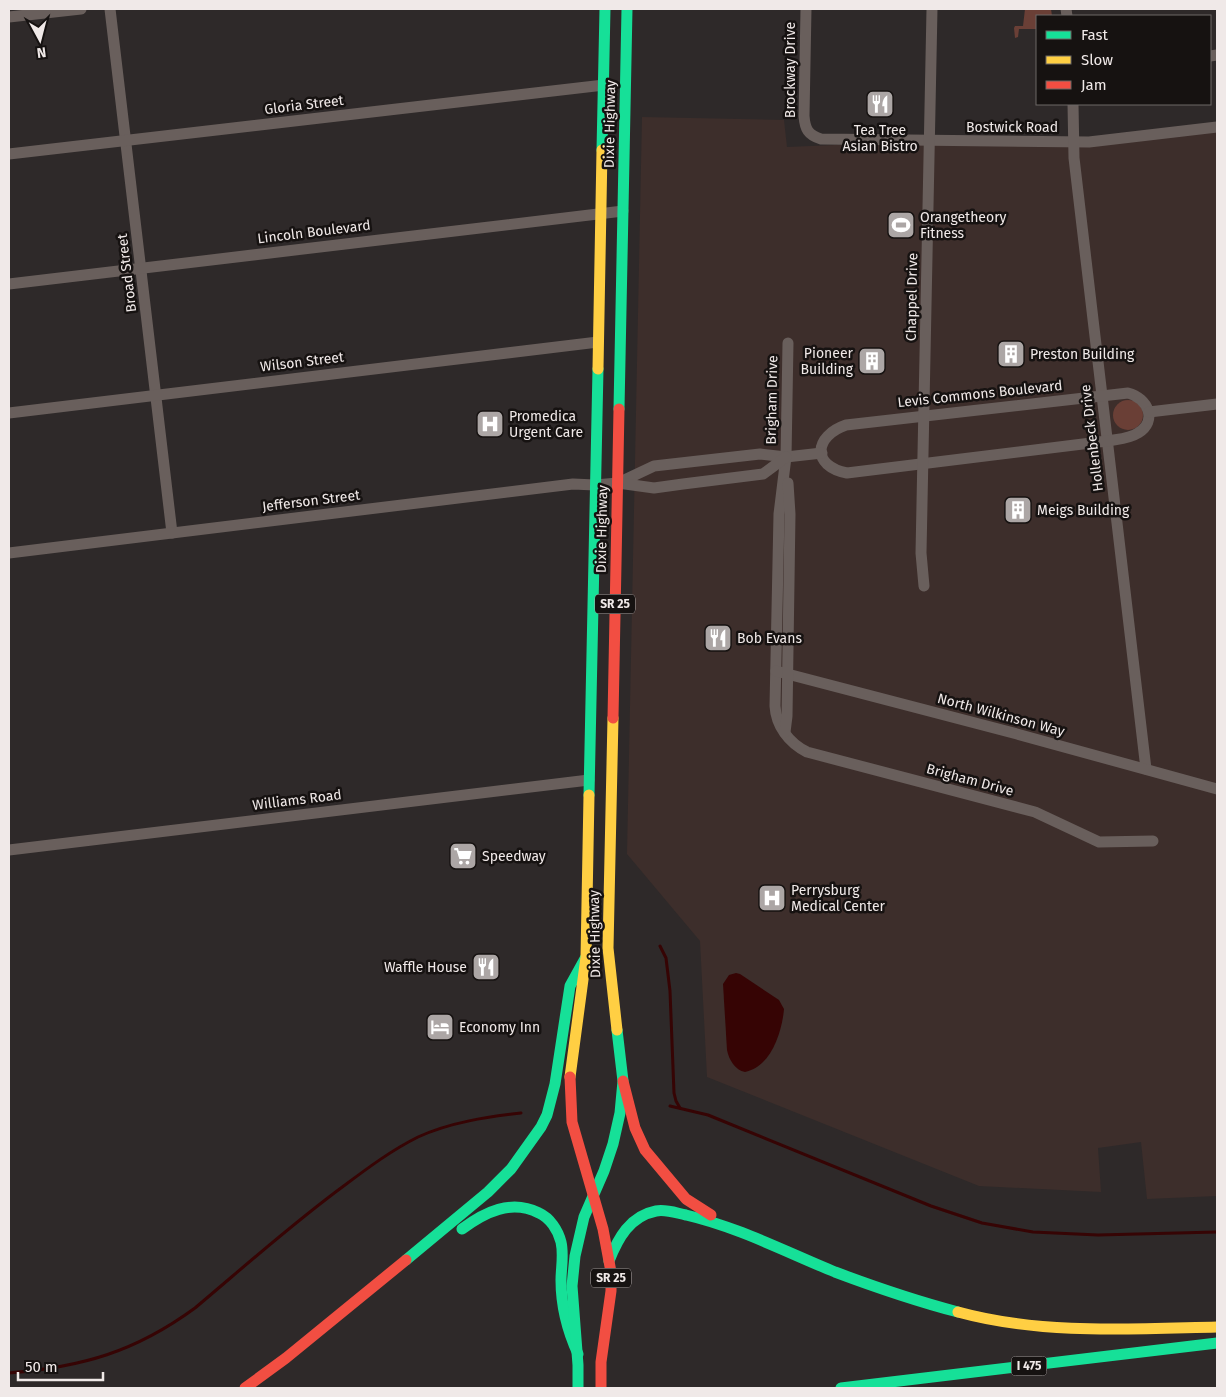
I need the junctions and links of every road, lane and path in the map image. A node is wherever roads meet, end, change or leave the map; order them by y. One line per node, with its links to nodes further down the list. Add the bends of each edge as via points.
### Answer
1 (81, 9): 7 (street)
2 (110, 9): 12 (street, Broad Street)
3 (605, 9): 8 (main road, Dixie Highway / SR 25)
4 (627, 9): 16 (main road, Dixie Highway / SR 25)
5 (806, 9): 11 (street, Brockway Drive, via 804,116)
6 (932, 9): 13 (street, Chappel Drive)
7 (9, 18)
8 (604, 85): 12 (street, Gloria Street); 17 (main road, Dixie Highway / SR 25)
9 (1074, 105): 14 (street, Hollenbeck Drive)
10 (1217, 127): 14 (street, Bostwick Road)
11 (807, 132): 13 (street, Bostwick Road, via 828,140)
12 (126, 141): 15 (street, Gloria Street); 18 (street, Broad Street)
13 (930, 141): 14 (street, Bostwick Road); 27 (street, Chappel Drive)
14 (1074, 142): 23 (street, Hollenbeck Drive)
15 (9, 154)
16 (623, 211): 17 (street, Lincoln Boulevard); 32 (main road, Dixie Highway / SR 25)
17 (601, 214): 18 (street, Lincoln Boulevard); 20 (main road, Dixie Highway / SR 25)
18 (141, 268): 19 (street, Lincoln Boulevard); 22 (street, Broad Street)
19 (9, 284)
20 (598, 342): 22 (street, Wilson Street); 33 (main road, Dixie Highway / SR 25)
21 (788, 343): 30 (street, Brigham Drive)
22 (157, 395): 26 (street, Wilson Street); 34 (street, Broad Street)
23 (1102, 396): 25 (street, Levis Commons Boulevard, via 1135,395 1146,404); 27 (street, Levis Commons Boulevard); 28 (street, Hollenbeck Drive)
24 (1217, 404): 25 (street)
25 (1149, 412): 28 (street, via 1148,422 1136,435)
26 (9, 413)
27 (924, 415): 29 (street, Levis Commons Boulevard, via 837,428 824,438); 31 (street, Chappel Drive)
28 (1107, 441): 31 (street); 40 (street, Hollenbeck Drive)
29 (822, 453): 30 (street); 31 (street, via 829,466 847,473)
30 (786, 457): 32 (street, via 760,454 654,466); 32 (street, via 763,474 654,488); 37 (street, Brigham Drive, via 779,514); 38 (street, Brigham Drive, via 790,514)
31 (923, 464): 36 (street, Chappel Drive, via 921,560)
32 (618, 482): 33 (street, Jefferson Street); 46 (main road, Dixie Highway / SR 25, via 608,948)
33 (595, 485): 34 (street, Jefferson Street, via 573,484); 41 (main road, Dixie Highway / SR 25)
34 (172, 533): 35 (street, Jefferson Street)
35 (9, 553)
36 (924, 586)
37 (776, 671): 38 (street, North Wilkinson Way); 39 (street, Brigham Drive, via 776,713)
38 (788, 674): 39 (street, Brigham Drive); 40 (street, North Wilkinson Way)
39 (785, 732): 43 (street, Brigham Drive, via 790,742 807,752 1035,812 1099,842)
40 (1146, 769): 42 (street, North Wilkinson Way)
41 (589, 780): 44 (street, Williams Road); 45 (main road, Dixie Highway / SR 25)
42 (1217, 789)
43 (1153, 841)
44 (9, 850)
45 (586, 957): 47 (main road, Dixie Highway / SR 25, via 570,1080 572,1122); 53 (main road, via 570,986 556,1084 547,1115 511,1169 488,1192)
46 (623, 1081): 47 (main road, Dixie Highway / SR 25, via 615,1136); 48 (main road, via 635,1128 645,1150 686,1199)
47 (594, 1194): 49 (main road, Dixie Highway / SR 25); 52 (main road, Dixie Highway / SR 25, via 580,1232 574,1263 572,1286)
48 (732, 1228): 49 (main road, via 697,1217 656,1211 628,1225); 50 (main road, via 883,1289 1008,1323 1102,1329)
49 (609, 1260): 55 (main road, Dixie Highway / SR 25, via 611,1291 601,1362)
50 (1217, 1327)
51 (1217, 1343): 56 (main road, I 475)
52 (578, 1360): 53 (main road, via 565,1322 561,1242 557,1231 540,1212 516,1205 484,1214 468,1224 308,1349 274,1373); 54 (main road, Dixie Highway)
53 (245, 1388)
54 (578, 1388)
55 (601, 1388)
56 (841, 1388)

